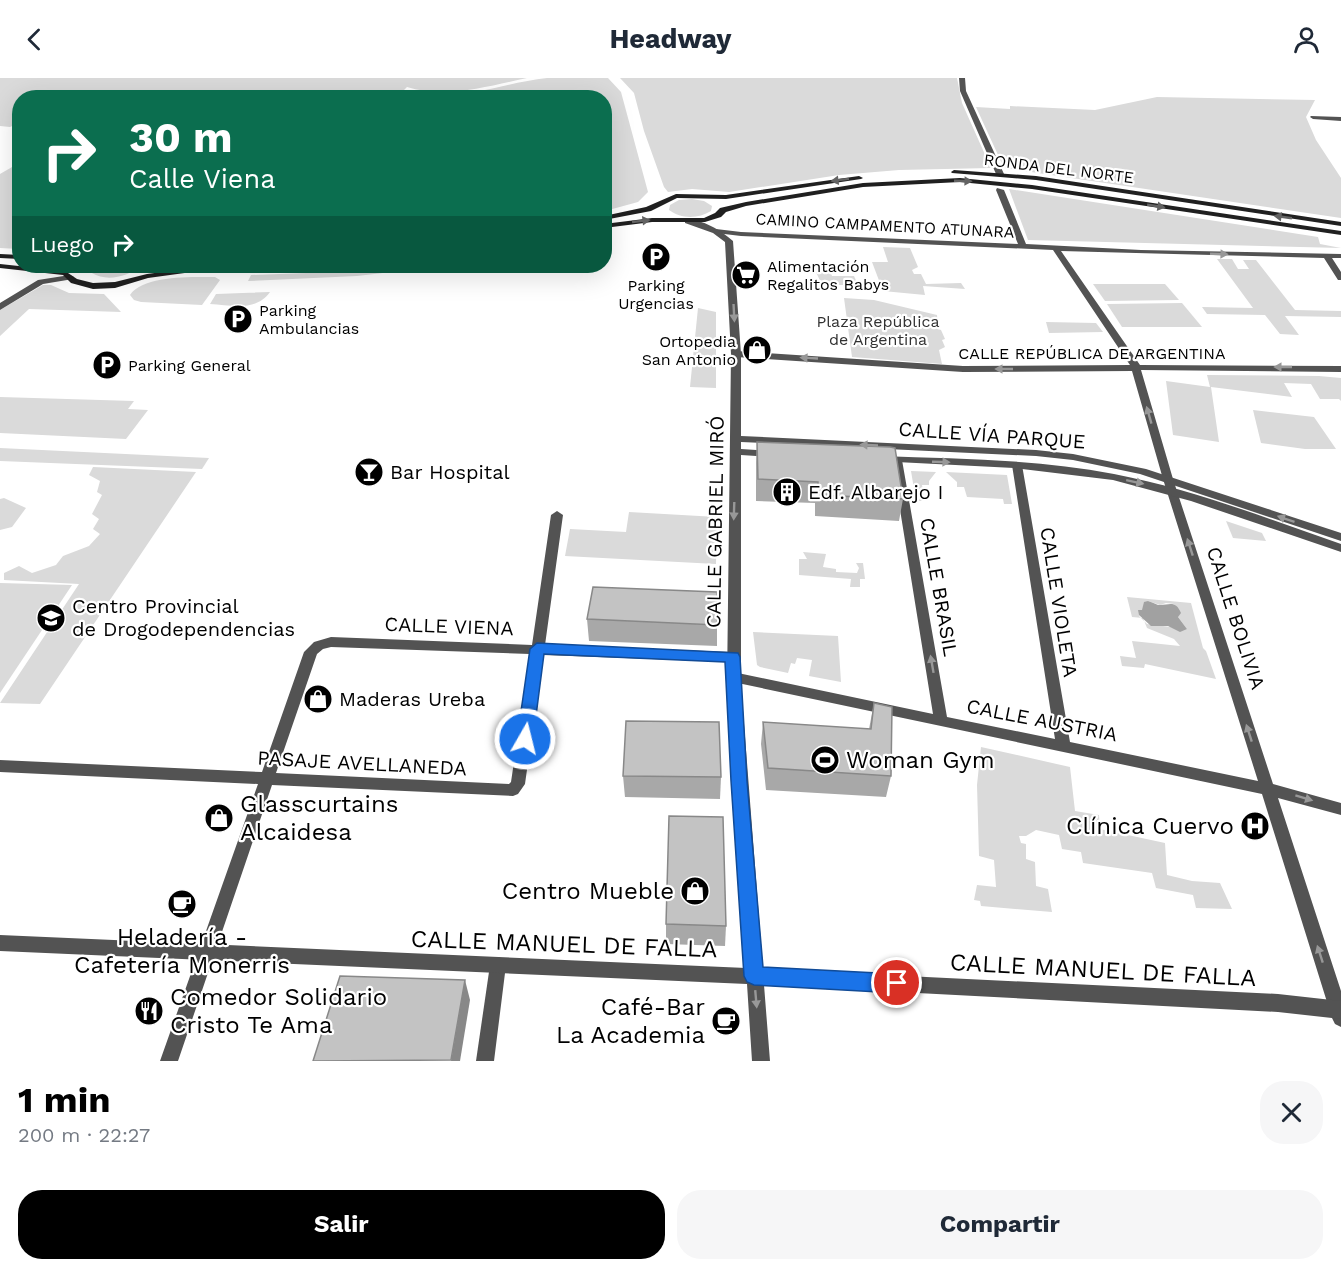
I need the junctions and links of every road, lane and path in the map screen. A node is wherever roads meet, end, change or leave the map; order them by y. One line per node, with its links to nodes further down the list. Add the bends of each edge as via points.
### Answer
1 (962, 78): 5 (street, via 963,92)
2 (1313, 117): 3 (street)
3 (1341, 119)
4 (909, 174): 5 (main road, RONDA DEL NORTE)
5 (1000, 174): 14 (main road, RONDA DEL NORTE, one-way to 5)
6 (889, 175): 8 (main road, one-way to 8, via 726,197)
7 (1000, 190): 19 (street)
8 (700, 195): 9 (main road, via 676,196); 10 (main road, via 723,205)
9 (661, 203): 11 (main road); 12 (main road, via 661,213)
10 (721, 213): 13 (main road, via 705,220); 17 (main road, RONDA DEL NORTE, one-way to 17, via 738,206 863,185 960,180); 18 (street, CAMINO CAMPAMENTO ATUNARA, via 718,222 725,228)
11 (612, 216)
12 (677, 220): 13 (main road); 15 (main road, one-way to 12)
13 (688, 221): 16 (street)
14 (1341, 224)
15 (612, 225)
16 (720, 233): 18 (street, CAMINO CAMPAMENTO ATUNARA); 31 (street, CALLE GABRIEL MIRÓ, one-way to 31, via 729,242)
17 (1341, 233)
18 (747, 234): 19 (street, CAMINO CAMPAMENTO ATUNARA)
19 (1023, 246): 20 (street, CAMINO CAMPAMENTO ATUNARA)
20 (1056, 248): 21 (street, one-way to 21); 34 (street, CALLE BOLIVIA)
21 (1327, 256): 22 (street); 28 (street)
22 (1341, 256)
23 (56, 273): 27 (main road)
24 (70, 273): 27 (main road)
25 (146, 273): 29 (main road)
26 (172, 273): 29 (main road)
27 (70, 277): 29 (main road, via 93,286); 30 (street, via 40,282)
28 (1341, 278)
29 (133, 280)
30 (0, 306)
31 (736, 354): 34 (street, CALLE REPÚBLICA DE ARGENTINA, one-way to 31, via 963,369); 36 (street, CALLE GABRIEL MIRÓ)
32 (1225, 356): 33 (street)
33 (1229, 367): 34 (street, CALLE REPÚBLICA DE ARGENTINA); 35 (street, CALLE REPÚBLICA DE ARGENTINA, one-way to 33)
34 (1136, 368): 41 (street, CALLE BOLIVIA, one-way to 34)
35 (1341, 369)
36 (736, 446): 37 (street); 41 (street, CALLE VÍA PARQUE, one-way to 36, via 1107,463 1036,453); 46 (street, CALLE GABRIEL MIRÓ, one-way to 46)
37 (782, 454)
38 (874, 459): 39 (street, CALLE VÍA PARQUE)
39 (897, 460): 40 (street, CALLE VÍA PARQUE, one-way to 40); 48 (street, CALLE BRASIL, one-way to 39)
40 (1017, 465): 41 (street, CALLE VÍA PARQUE, one-way to 41); 49 (street, CALLE VIOLETA)
41 (1170, 485): 43 (street, CALLE VÍA PARQUE, one-way to 41); 44 (street, CALLE VÍA PARQUE); 52 (street, CALLE BOLIVIA, one-way to 41)
42 (557, 514): 45 (street, PASAJE AVELLANEDA)
43 (1341, 537)
44 (1341, 548)
45 (537, 649): 46 (street, CALLE VIENA); 51 (street, CALLE VIENA, via 331,642 319,645 311,652); 51 (street, PASAJE AVELLANEDA, via 518,784 513,790)
46 (732, 657): 47 (street, CALLE GABRIEL MIRÓ)
47 (734, 677): 48 (street, CALLE AUSTRIA); 57 (street, CALLE GABRIEL MIRÓ)
48 (941, 721): 49 (street, CALLE AUSTRIA)
49 (1064, 745): 52 (street, CALLE AUSTRIA)
50 (0, 766): 51 (street, PASAJE AVELLANEDA)
51 (266, 779): 55 (street)
52 (1267, 789): 53 (street, CALLE AUSTRIA, one-way to 53); 58 (street, CALLE BOLIVIA, one-way to 52)
53 (1341, 809)
54 (0, 944): 55 (street, CALLE MANUEL DE FALLA)
55 (206, 952): 56 (street, CALLE MANUEL DE FALLA); 59 (street)
56 (498, 965): 57 (street, CALLE MANUEL DE FALLA); 60 (street)
57 (754, 976): 58 (street, CALLE MANUEL DE FALLA, via 1278,1003); 61 (street, CALLE GABRIEL MIRÓ, one-way to 61)
58 (1340, 1012)
59 (170, 1061)
60 (485, 1061)
61 (761, 1061)

